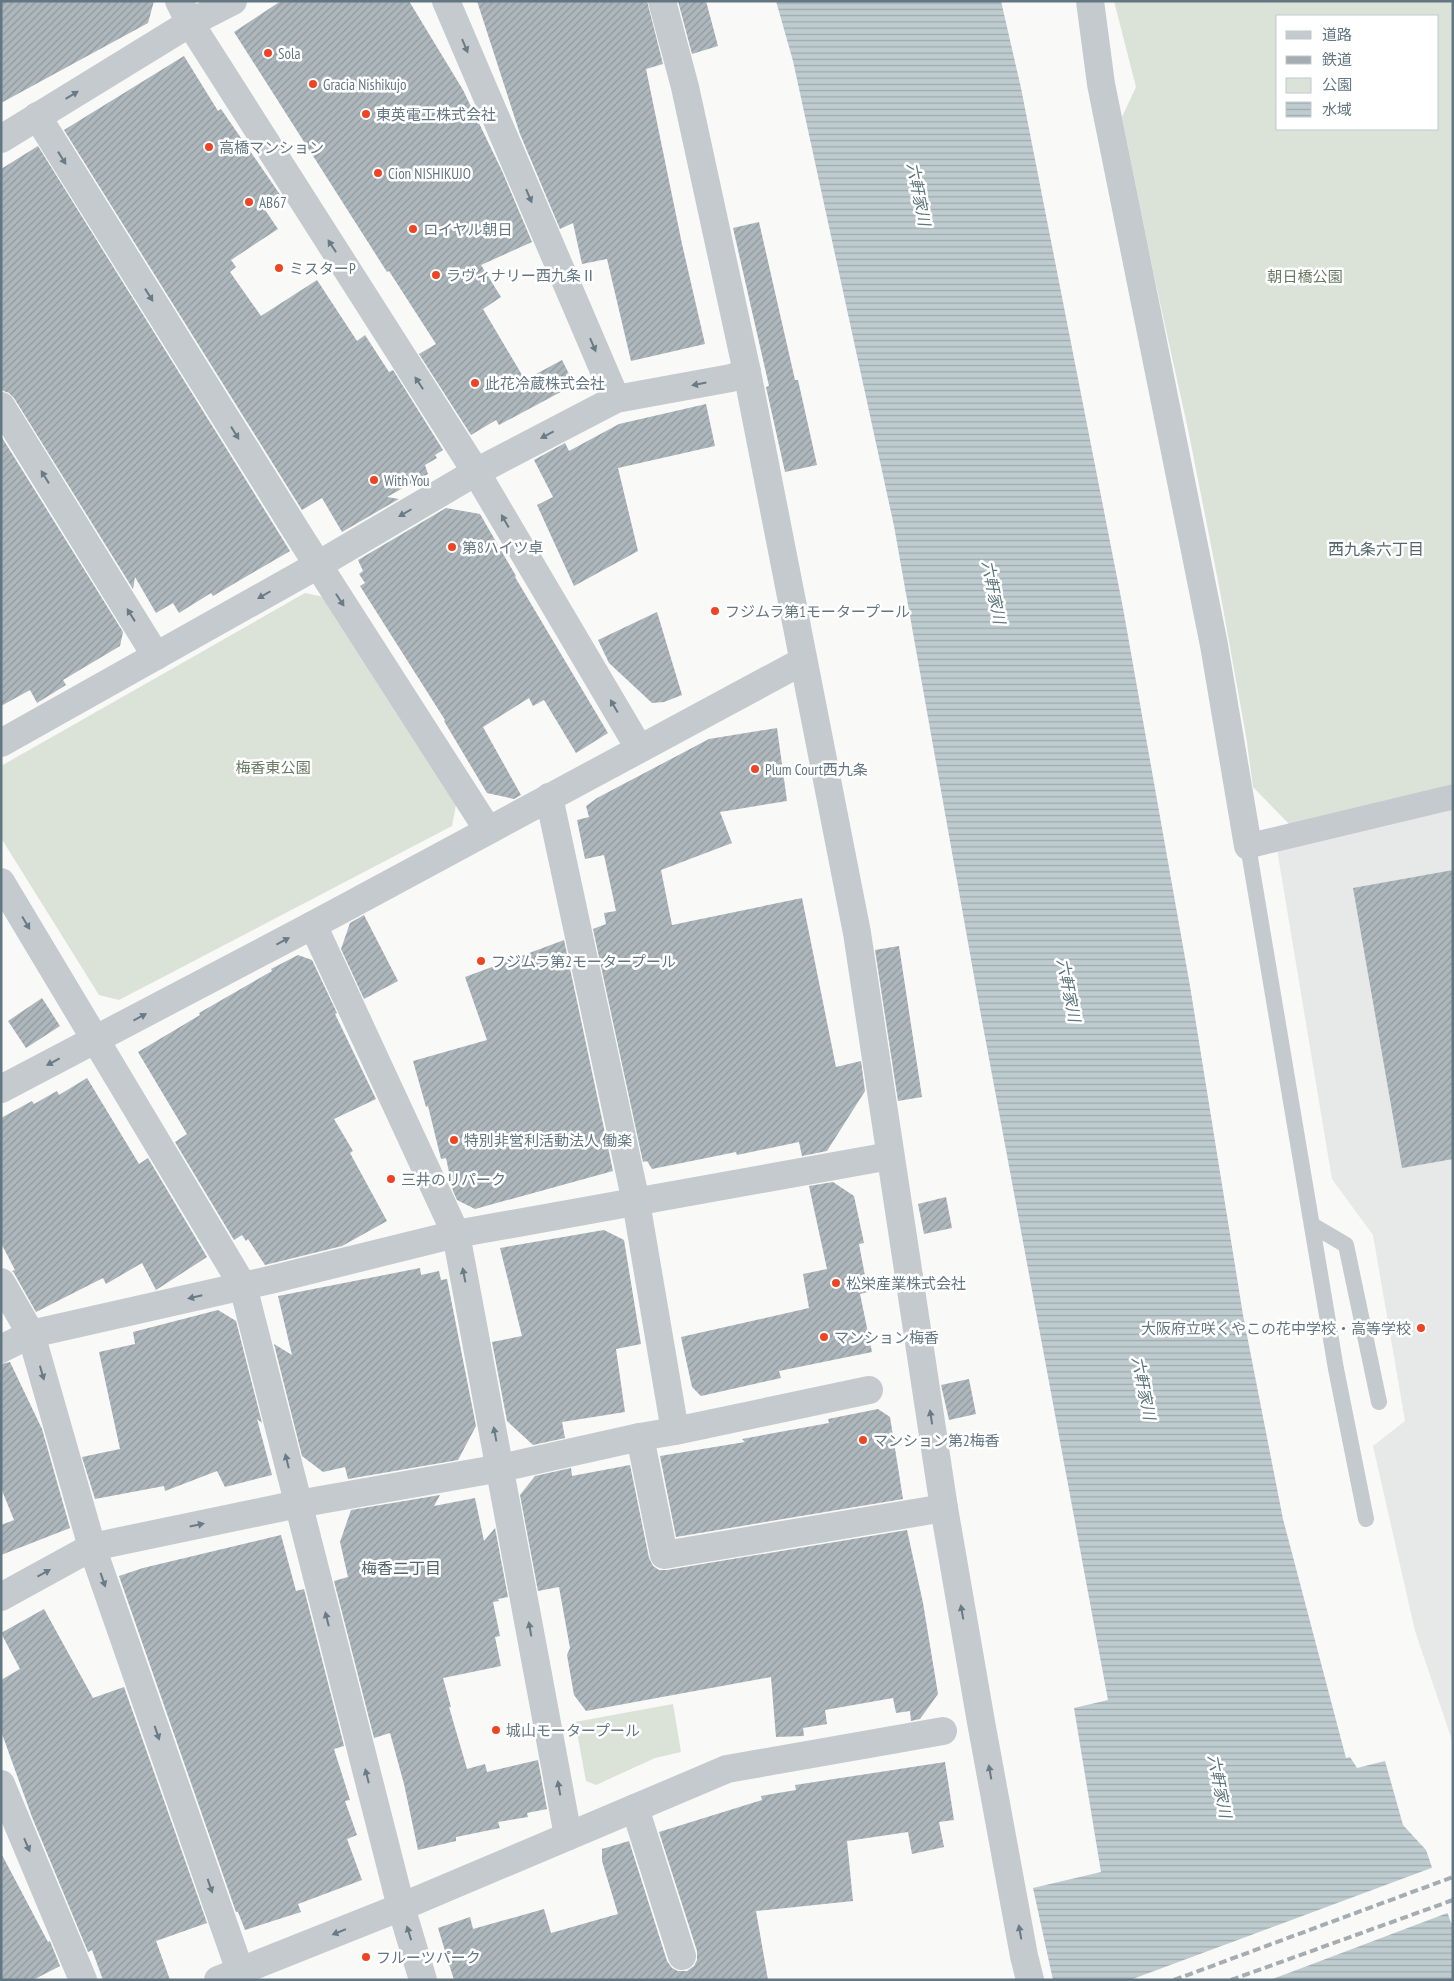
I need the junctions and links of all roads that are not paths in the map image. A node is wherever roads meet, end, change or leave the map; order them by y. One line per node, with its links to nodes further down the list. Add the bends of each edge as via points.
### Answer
1 (233, 1): 5 (street)
2 (446, 1): 9 (street, one-way to 9)
3 (662, 1): 8 (street, via 686,87)
4 (1090, 1): 20 (street, via 1100,84 1214,645)
5 (184, 12): 6 (street, one-way to 5); 11 (street, one-way to 5)
6 (36, 116): 7 (street); 12 (street, one-way to 12)
7 (1, 139)
8 (747, 372): 9 (street, one-way to 9, via 731,378); 14 (street)
9 (616, 399): 11 (street, one-way to 11)
10 (1, 406): 13 (street, one-way to 10)
11 (476, 472): 12 (street, one-way to 12); 16 (street, one-way to 11)
12 (318, 565): 13 (street, one-way to 13); 19 (street, one-way to 19)
13 (156, 656): 15 (street)
14 (803, 661): 16 (street); 25 (street, via 857,933)
15 (1, 743)
16 (638, 748): 17 (street)
17 (549, 797): 19 (street); 26 (street)
18 (1453, 797): 20 (street)
19 (488, 830): 22 (street)
20 (1248, 846): 27 (lane)
21 (1, 882): 23 (street, one-way to 23)
22 (313, 925): 23 (street, one-way to 22); 28 (street)
23 (96, 1040): 24 (street, one-way to 24); 30 (street)
24 (1, 1090)
25 (890, 1156): 26 (street); 39 (street, one-way to 25)
26 (636, 1202): 28 (street); 35 (street)
27 (1312, 1225): 34 (lane, via 1346,1245); 40 (lane)
28 (456, 1234): 30 (street); 37 (street, one-way to 28)
29 (1, 1282): 31 (street)
30 (243, 1286): 31 (street, one-way to 31); 38 (street, one-way to 30)
31 (31, 1334): 32 (street); 41 (street, one-way to 41)
32 (1, 1349)
33 (869, 1390): 35 (street)
34 (1379, 1402)
35 (675, 1431): 36 (street)
36 (640, 1437): 37 (street); 39 (street, via 664,1555)
37 (501, 1468): 38 (street); 47 (street, one-way to 37)
38 (298, 1504): 41 (street, one-way to 38); 48 (street, one-way to 38)
39 (944, 1508): 53 (street, one-way to 39)
40 (1366, 1519)
41 (92, 1547): 42 (street, one-way to 41); 50 (street, one-way to 50)
42 (1, 1597)
43 (943, 1731): 45 (street, via 727,1769)
44 (1, 1784): 46 (street)
45 (635, 1808): 47 (street); 49 (street)
46 (8, 1822): 51 (street, one-way to 51)
47 (568, 1836): 48 (street)
48 (401, 1907): 50 (street, one-way to 50); 52 (street, one-way to 48)
49 (682, 1956)
50 (229, 1976)
51 (83, 1980)
52 (423, 1980)
53 (1030, 1980)

